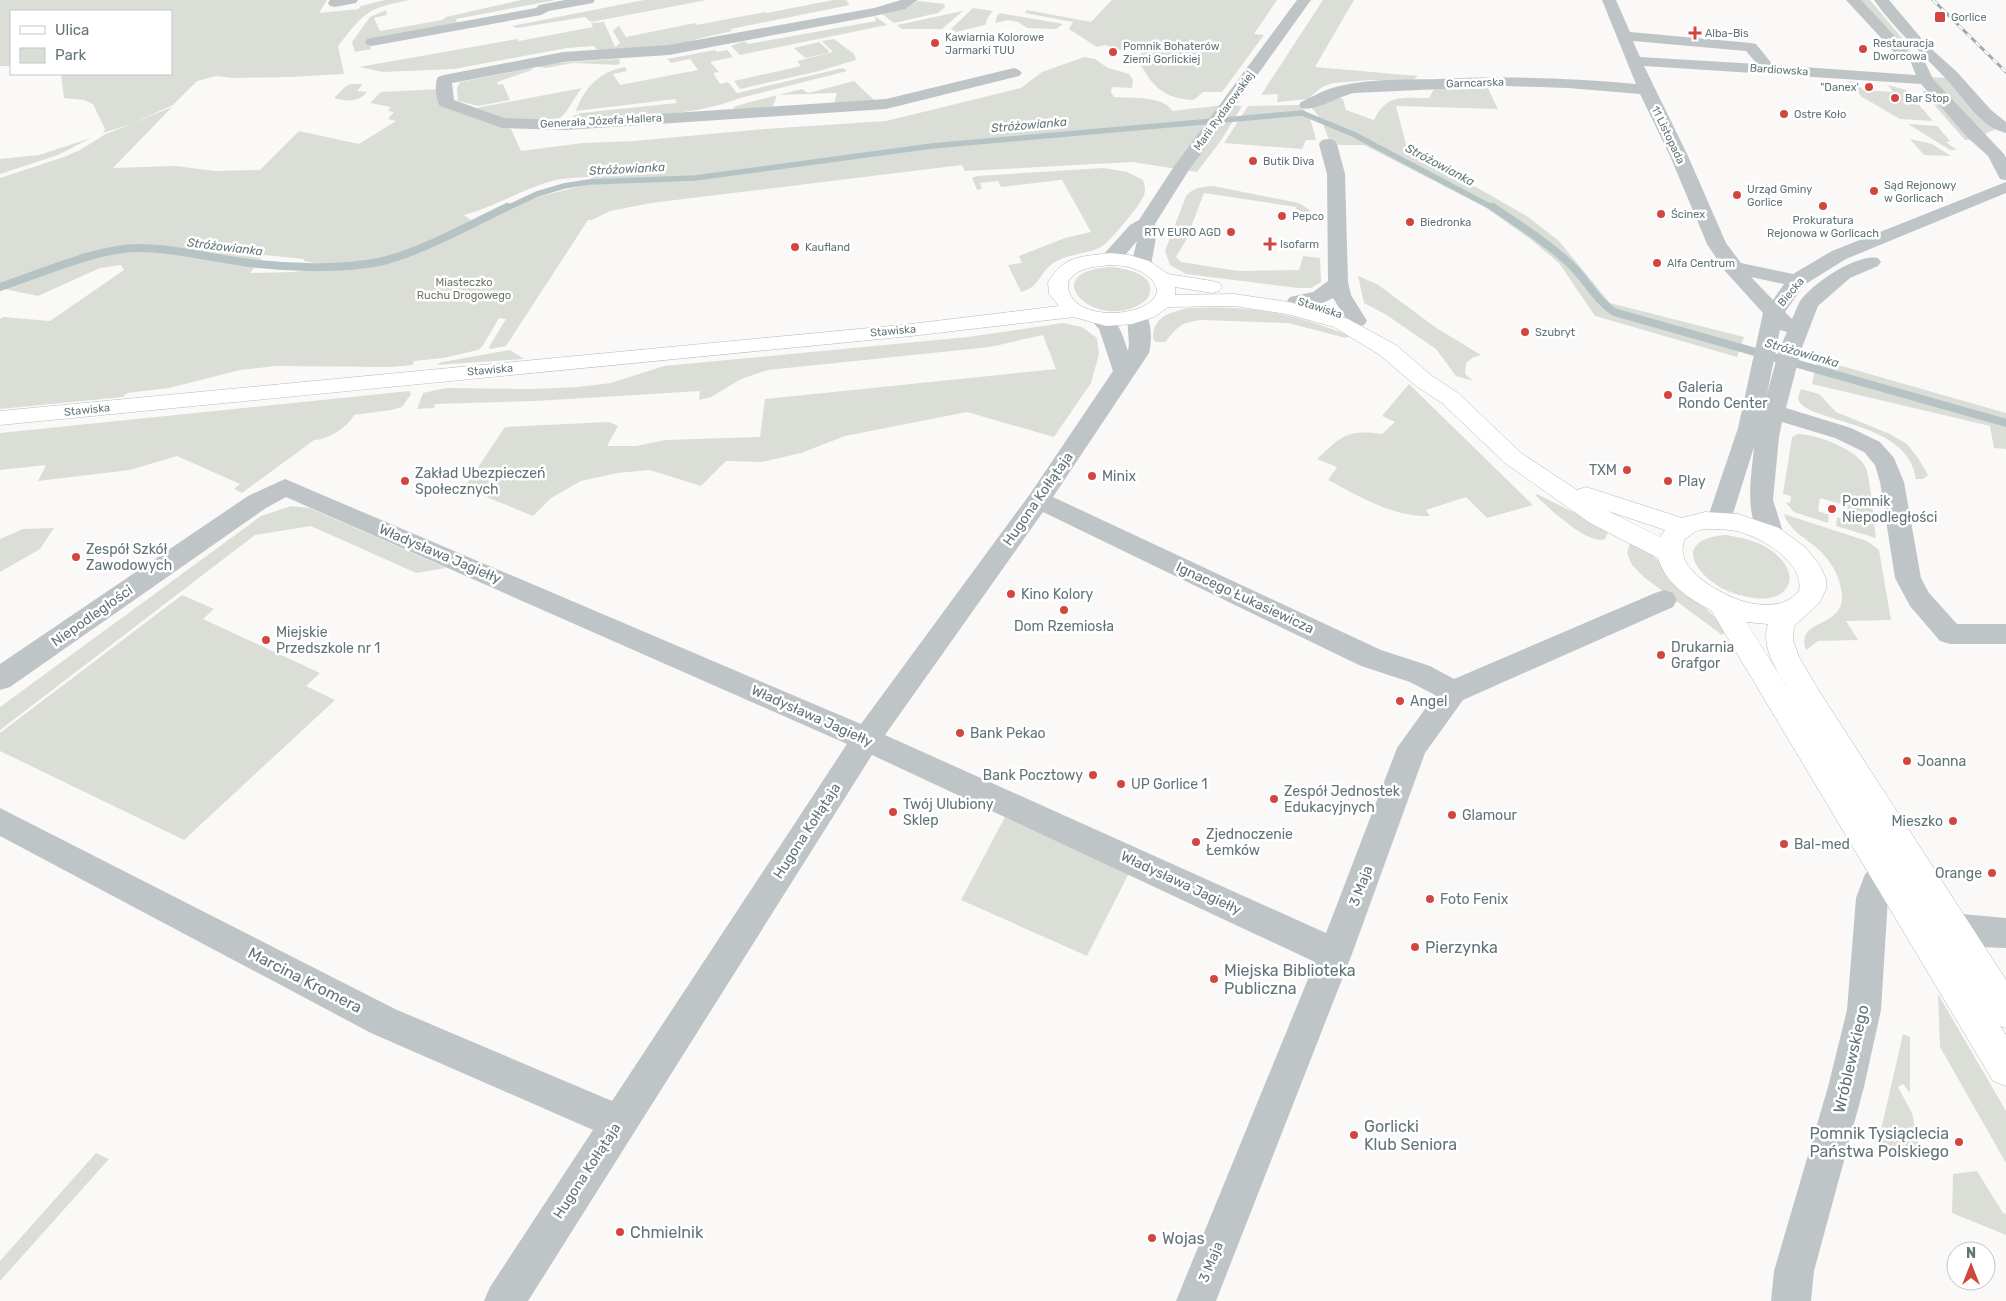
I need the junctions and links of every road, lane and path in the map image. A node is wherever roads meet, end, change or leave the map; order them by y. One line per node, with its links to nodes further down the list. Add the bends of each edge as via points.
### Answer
1 (351, 0): 8 (street)
2 (588, 0): 10 (street)
3 (911, 0): 14 (street, Generała Józefa Hallera, via 874,12 678,48 564,57 444,80 446,103 502,123 566,125 886,104)
4 (1304, 0): 24 (street, Marii Rydarowskiej)
5 (1609, 0): 9 (street, 11 Listopada)
6 (1853, 0): 11 (street, via 1909,60)
7 (1880, 0): 11 (street)
8 (335, 3)
9 (1623, 36): 12 (street, 11 Listopada); 13 (street, via 1752,47)
10 (372, 42)
11 (1920, 56): 15 (street); 18 (street, via 1951,75 1985,113)
12 (1633, 61): 13 (street, Bardiowska); 16 (street, 11 Listopada)
13 (1768, 69): 15 (street, Bardiowska)
14 (1014, 73)
15 (1926, 80): 20 (street, via 1972,133)
16 (1646, 90): 17 (street, Garncarska, via 1506,81 1378,86 1334,93); 27 (street, 11 Listopada, via 1687,156 1717,244)
17 (1307, 105)
18 (2006, 128)
19 (1328, 144): 30 (street, via 1336,174)
20 (2001, 155): 21 (street)
21 (2006, 174)
22 (2006, 187): 29 (street, Biecka, via 1839,255)
23 (2006, 205): 40 (street, Biecka, via 1842,274 1809,304)
24 (1146, 224): 25 (street, Marii Rydarowskiej, via 1137,229); 26 (street, Marii Rydarowskiej, via 1148,232)
25 (1110, 259): 26 (main road); 31 (main road, via 1074,266 1060,276)
26 (1141, 265): 28 (main road)
27 (1732, 267): 29 (street); 35 (street, 11 Listopada)
28 (1162, 279): 32 (main road, via 1166,292); 33 (main road, Stawiska)
29 (1797, 280): 35 (street, Biecka)
30 (1338, 282): 33 (street, via 1328,294); 39 (street, via 1341,295)
31 (1056, 290): 34 (main road, via 1062,301); 38 (main road, Stawiska)
32 (1163, 301): 36 (main road, via 1154,310); 42 (main road, Stawiska, via 1234,300 1320,315 1365,335)
33 (1298, 301): 39 (main road, Stawiska)
34 (1074, 311): 37 (main road); 38 (main road, Stawiska)
35 (1773, 314): 40 (street, 11 Listopada); 43 (street, Biecka, via 1761,371)
36 (1138, 317): 37 (main road); 41 (street, Hugona Kołłątaja, via 1140,348 1136,362)
37 (1100, 319): 41 (street, via 1109,326)
38 (979, 320): 44 (main road, Stawiska, via 911,330)
39 (1357, 321): 42 (main road, Stawiska, via 1419,362 1441,382)
40 (1793, 342): 43 (street, Biecka, via 1782,377)
41 (1124, 371): 47 (street, Hugona Kołłątaja)
42 (1450, 398): 45 (main road, Stawiska, via 1513,458)
43 (1764, 410): 48 (street, Biecka, via 1749,428); 50 (street, Biecka, via 1767,437 1761,500); 55 (street, via 1843,434 1872,447 1886,463 1892,482 1908,578 1919,599 1950,634)
44 (0, 418)
45 (1549, 483): 49 (main road, Stawiska); 51 (main road, Stawiska, via 1599,517)
46 (285, 487): 56 (street, Niepodległości, via 257,502); 58 (street, Władysława Jagiełły)
47 (1039, 500): 57 (street, Ignacego Łukasiewicza, via 1371,658 1420,674); 58 (street, Hugona Kołłątaja)
48 (1719, 520): 49 (main road, via 1698,521); 50 (main road, via 1745,524)
49 (1682, 527): 51 (main road, via 1672,539)
50 (1771, 535): 54 (main road, via 1793,550 1808,567 1814,585 1809,600)
51 (1668, 552): 53 (main road, via 1687,582)
52 (1664, 600): 57 (street)
53 (1720, 604): 54 (main road, via 1772,615); 60 (main road)
54 (1794, 610): 61 (main road, via 1782,621 1779,629 1785,655)
55 (2006, 634)
56 (0, 679)
57 (1453, 692): 63 (street, 3 Maja, via 1412,748)
58 (866, 739): 63 (street, Władysława Jagiełły); 66 (street, Hugona Kołłątaja)
59 (0, 821): 66 (street, Marcina Kromera, via 383,1021)
60 (1886, 874): 61 (street, via 1909,883); 65 (main road); 69 (street, Wróblewskiego, via 1876,884 1872,898 1864,1010 1846,1087 1794,1271)
61 (1954, 929): 62 (street); 64 (main road)
62 (2006, 933)
63 (1335, 954): 68 (street, 3 Maja)
64 (2006, 1012)
65 (2006, 1068)
66 (618, 1122): 67 (street, Hugona Kołłątaja)
67 (506, 1300)
68 (1196, 1301)
69 (1791, 1301)

